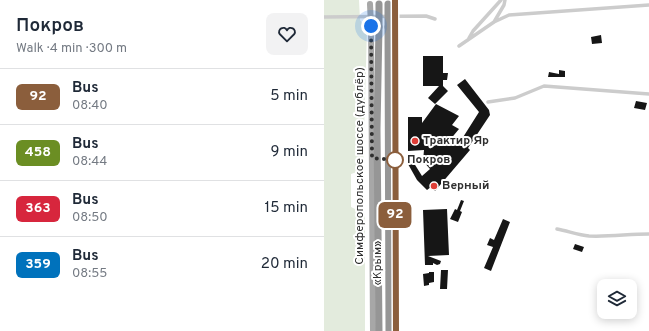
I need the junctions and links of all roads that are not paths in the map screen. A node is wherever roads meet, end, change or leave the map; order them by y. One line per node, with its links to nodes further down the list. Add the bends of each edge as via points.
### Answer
1 (501, 0): 11 (street)
2 (505, 0): 9 (street)
3 (370, 2): 17 (main road, Симферопольское шоссе (дублёр), bridge)
4 (379, 2): 18 (highway, «Крым», bridge)
5 (391, 2): 10 (highway, «Крым», bridge)
6 (649, 5): 9 (street, via 509,15)
7 (324, 17): 8 (street, via 426,16)
8 (436, 19)
9 (494, 22): 11 (street)
10 (391, 27): 19 (highway, «Крым»); 20 (main road)
11 (469, 39): 12 (street)
12 (458, 46)
13 (649, 94): 14 (street, via 544,86 515,98)
14 (488, 102)
15 (557, 229): 16 (street, via 586,236)
16 (649, 234)
17 (373, 331)
18 (379, 331)
19 (390, 331)
20 (396, 331)

